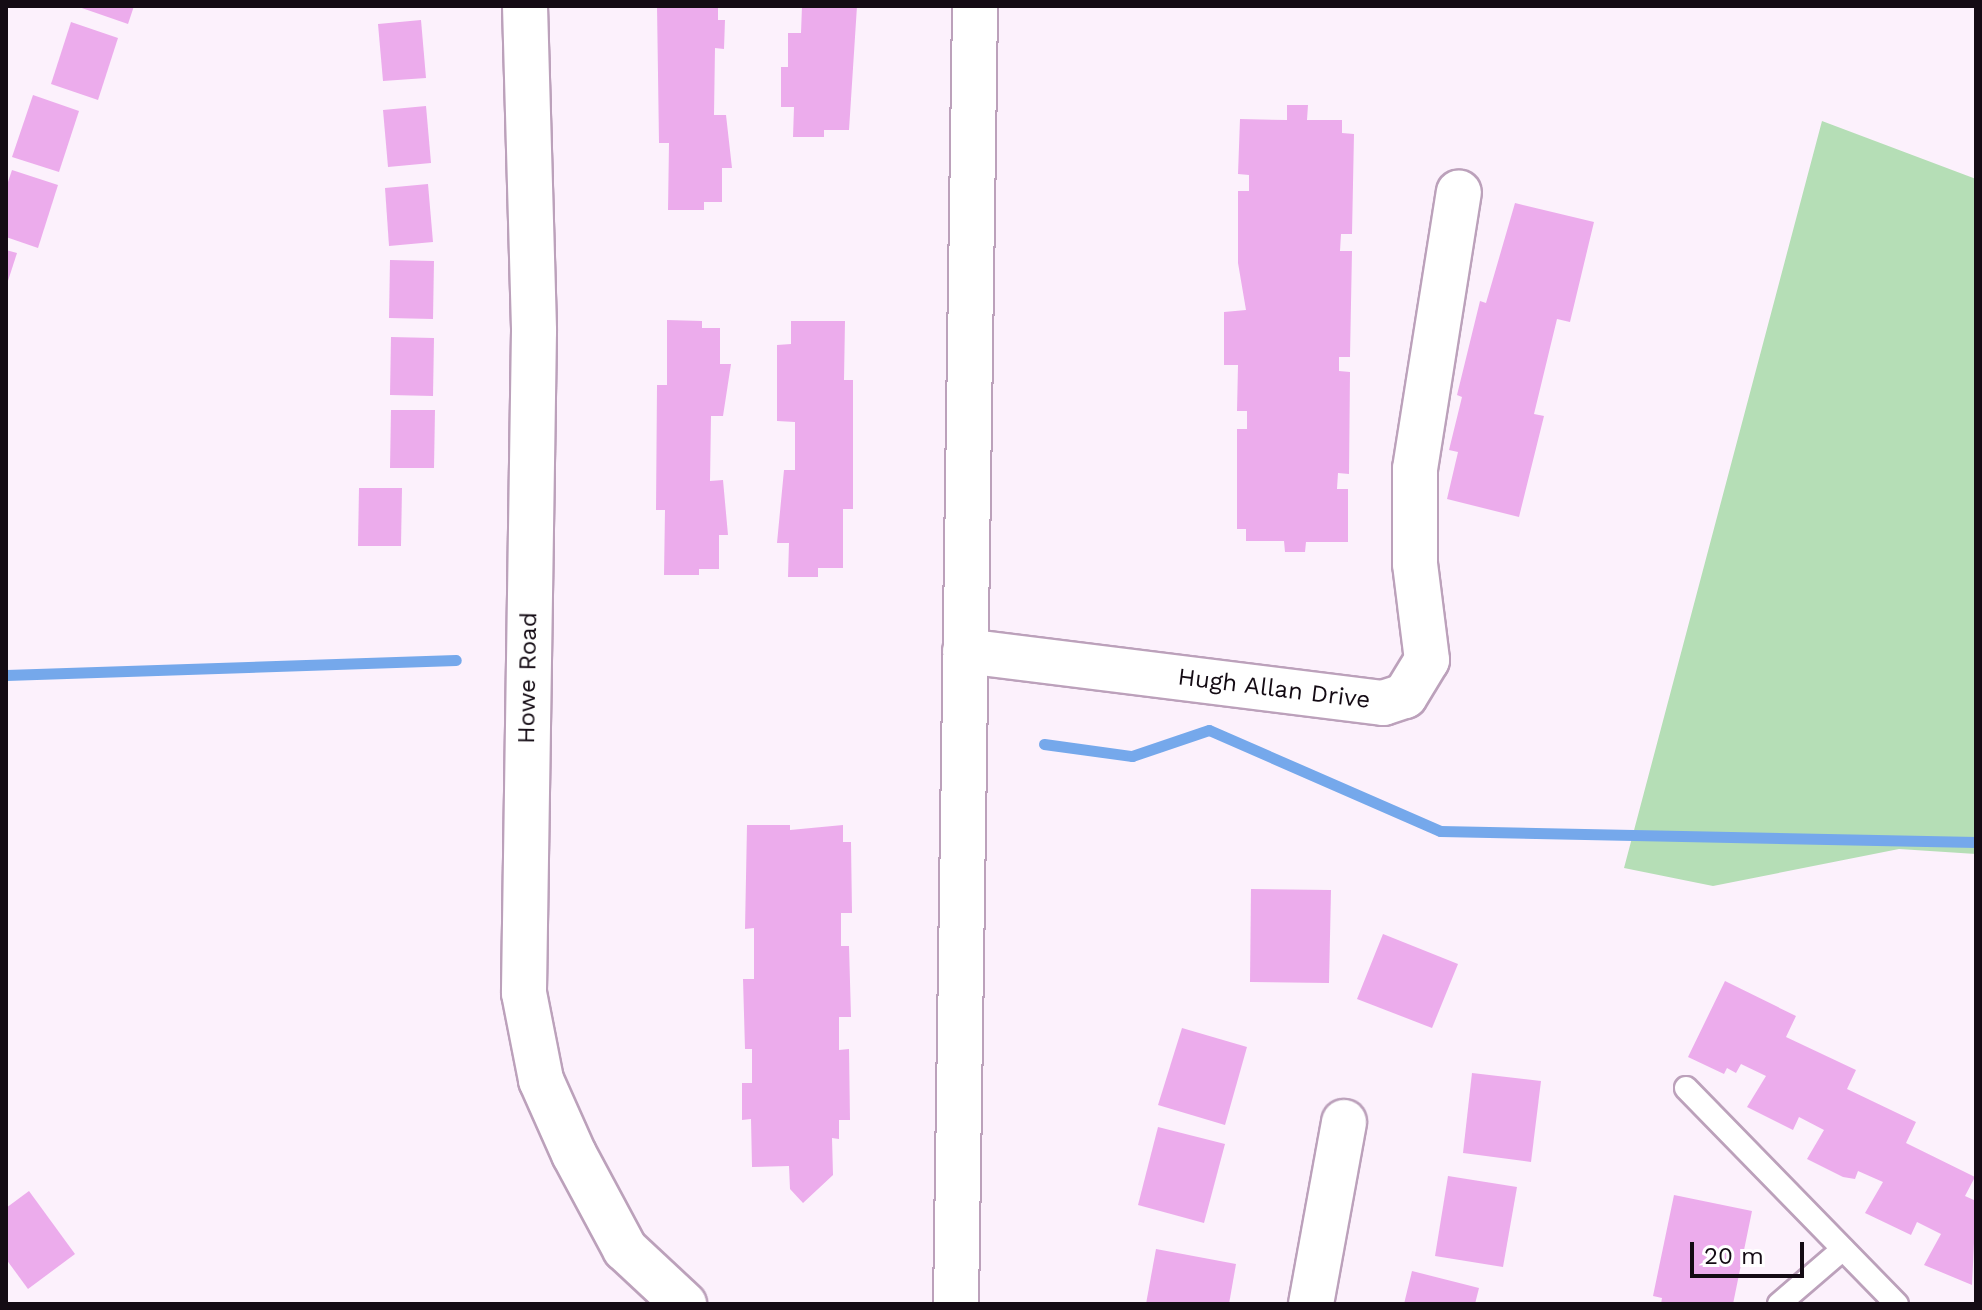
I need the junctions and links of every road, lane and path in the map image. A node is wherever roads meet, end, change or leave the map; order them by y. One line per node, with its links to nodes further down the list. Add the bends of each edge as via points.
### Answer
1 (525, 6): 8 (street, Howe Road, via 533,141 534,331 524,993 541,1080 574,1154 625,1249)
2 (975, 6): 4 (street)
3 (1459, 192): 4 (street, Hugh Allan Drive, via 1415,469 1415,564 1427,660 1405,696 1383,703)
4 (965, 651): 9 (street)
5 (1686, 1088): 7 (lane)
6 (1344, 1122): 10 (street)
7 (1843, 1249): 11 (lane); 12 (lane)
8 (684, 1304)
9 (956, 1304)
10 (1311, 1304)
11 (1779, 1304)
12 (1897, 1304)

